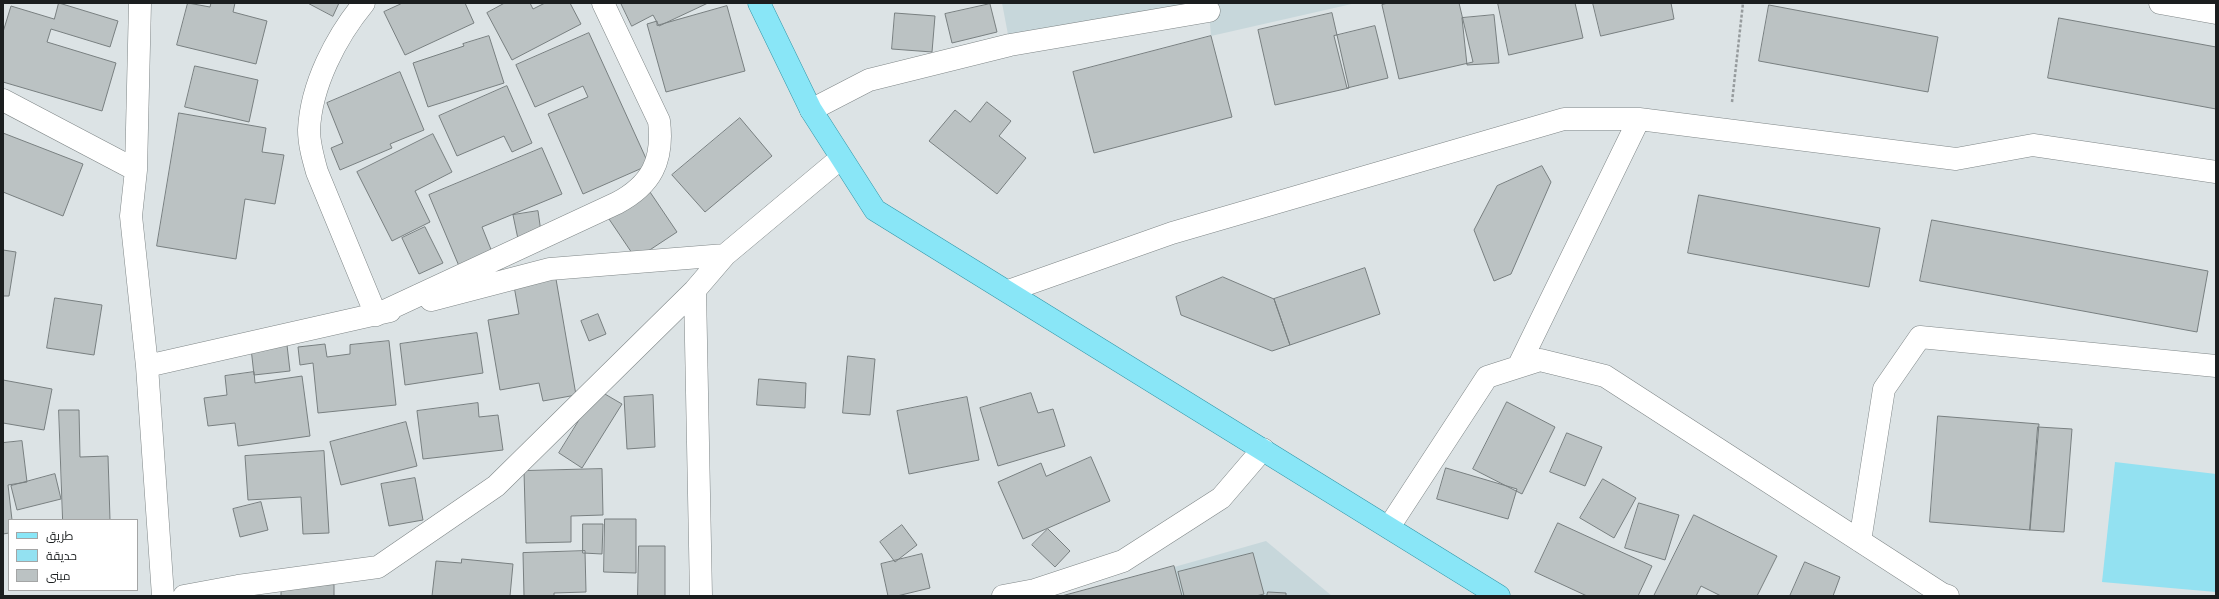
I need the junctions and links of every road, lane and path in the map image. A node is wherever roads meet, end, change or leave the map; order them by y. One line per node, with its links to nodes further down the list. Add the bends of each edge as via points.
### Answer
1 (140, 3): 14 (street)
2 (364, 3): 19 (street, via 332,52 316,91 309,131 311,152 317,172)
3 (603, 3): 19 (street, via 659,121 659,155 644,184 632,195 617,203)
4 (759, 3): 10 (main road)
5 (1743, 3): 12 (path)
6 (2160, 3): 8 (street)
7 (1209, 11): 10 (street, via 1010,45 870,80)
8 (2216, 13)
9 (3, 100): 14 (street)
10 (811, 110): 13 (main road)
11 (1639, 119): 12 (street); 18 (street, via 1564,119 1172,233); 22 (street)
12 (1728, 131): 15 (street, via 1956,159 2033,145)
13 (841, 158): 16 (street); 18 (main road, via 875,210)
14 (136, 170): 20 (street, via 131,216)
15 (2216, 172)
16 (726, 255): 17 (street); 19 (street, via 550,269)
17 (695, 290): 27 (street, via 496,486 378,567); 28 (street)
18 (1008, 291): 23 (main road)
19 (376, 315): 20 (street)
20 (147, 366): 26 (street)
21 (2216, 366): 25 (street, via 1920,337 1884,389)
22 (1518, 367): 24 (street, via 1487,377); 25 (street, via 1540,360 1605,376)
23 (1263, 449): 24 (main road); 29 (street, via 1222,498 1123,561 1035,590)
24 (1389, 526): 30 (main road)
25 (1860, 541): 31 (street)
26 (163, 596)
27 (184, 596)
28 (701, 596)
29 (1004, 596)
30 (1499, 596)
31 (1948, 596)

